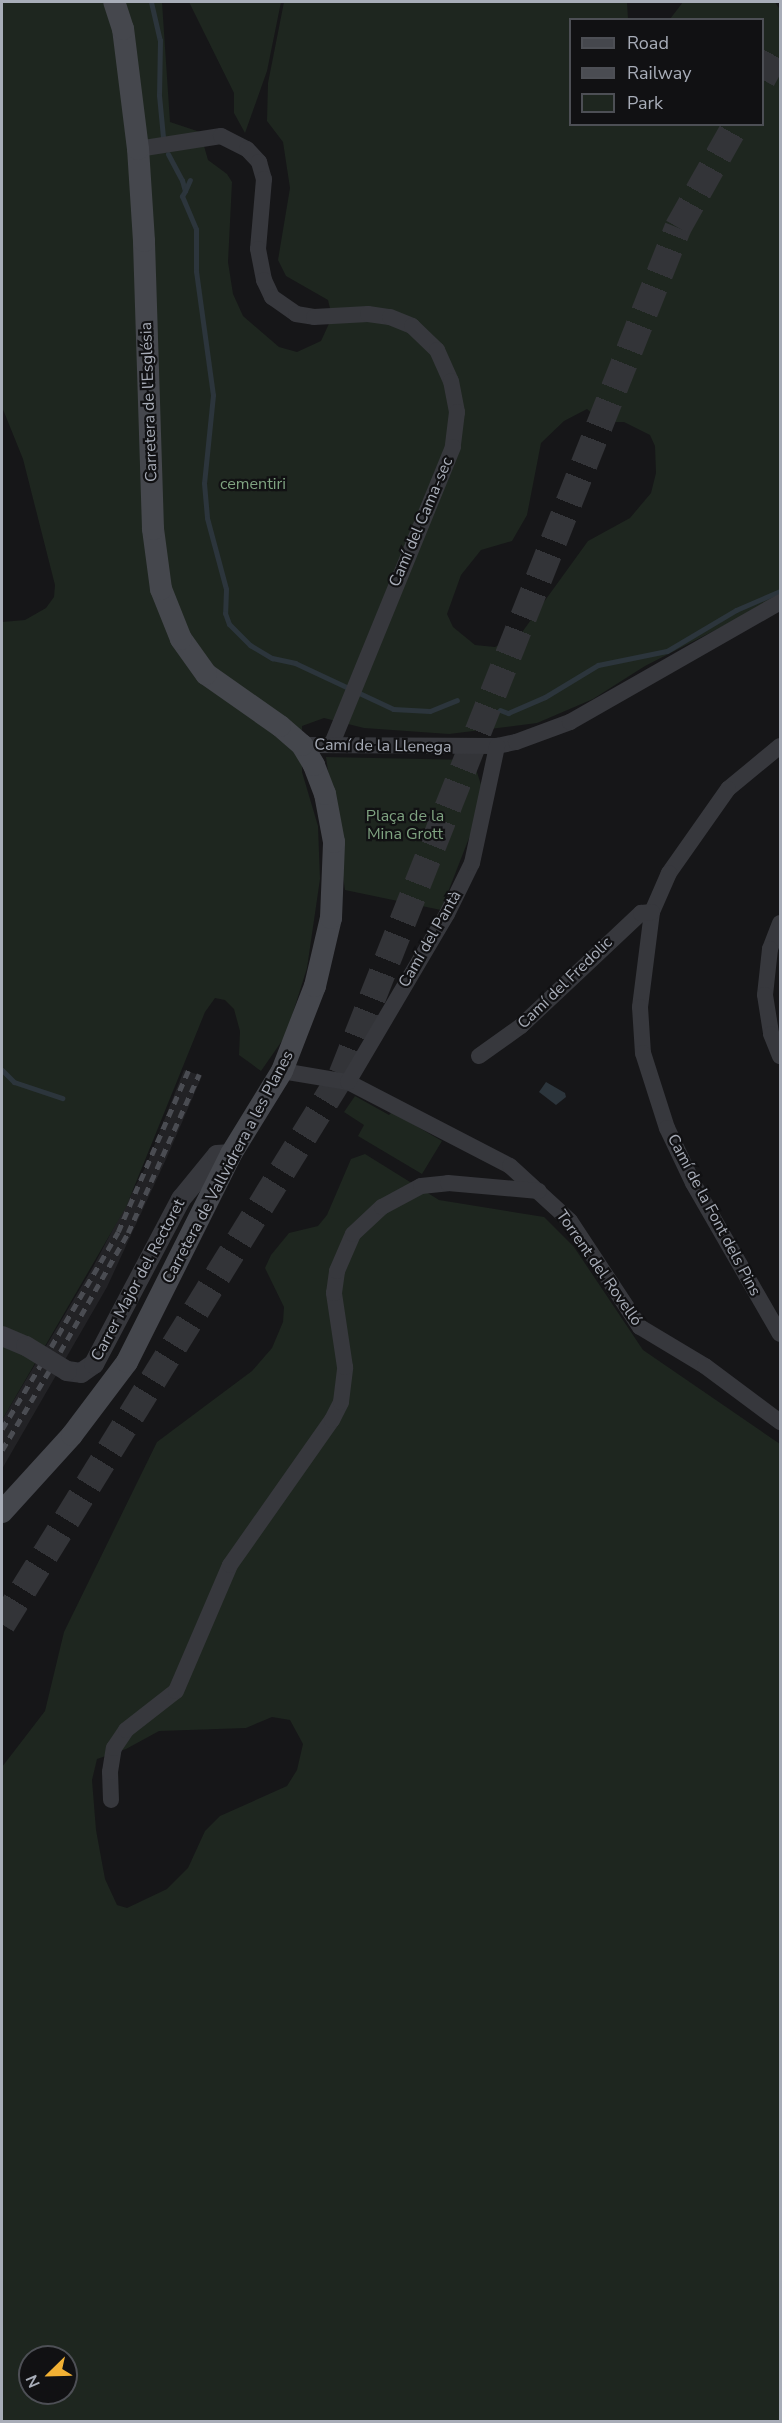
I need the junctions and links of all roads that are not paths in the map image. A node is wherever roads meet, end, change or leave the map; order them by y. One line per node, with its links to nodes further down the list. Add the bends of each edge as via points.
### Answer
1 (114, 2): 2 (main road, Carretera de l'Església, via 123,29)
2 (138, 149): 4 (street, Camí del Cama-sec, via 221,136 247,149 259,162 264,178 258,249 272,297 285,309 326,317 390,317 412,326 437,350 451,381 457,412 453,447); 5 (main road, Carretera de l'Església, via 153,529 161,589 181,639 206,674)
3 (780, 602): 6 (street, via 570,722)
4 (332, 744): 5 (street, Camí de la Llenega); 6 (street, Camí de la Llenega)
5 (302, 745): 12 (main road, Carretera de Vallvidrera a les Planes, via 321,780 331,818 331,918 315,986)
6 (497, 746): 13 (street, Camí del Pantà, via 472,862 447,914)
7 (780, 746): 8 (street, Camí de la Font dels Pins, via 728,789 680,855)
8 (652, 912): 10 (street, Camí del Fredolic, via 641,913 521,1026); 16 (street, Camí de la Font dels Pins, via 640,1022 643,1053 656,1100 693,1183)
9 (780, 923): 11 (street, via 770,950 765,995 771,1034)
10 (479, 1056)
11 (780, 1056)
12 (282, 1071): 13 (street, Torrent del Rovelló); 14 (main road, Carretera de Vallvidrera a les Planes)
13 (348, 1082): 15 (street, Torrent del Rovelló, via 510,1166)
14 (231, 1154): 17 (street, Carrer Major del Rectoret, bridge, via 217,1155 181,1199 94,1364 81,1373 67,1371); 19 (main road, Carretera de Vallvidrera a les Planes, via 113,1384)
15 (539, 1191): 18 (street, Torrent del Rovelló, via 570,1221 640,1327 705,1366); 20 (street, via 448,1182 422,1186 382,1206 353,1234 337,1271 334,1293 345,1367 341,1402 230,1565 176,1690 126,1730 114,1748)
16 (780, 1334)
17 (2, 1336)
18 (780, 1422)
19 (2, 1512)
20 (111, 1800)

